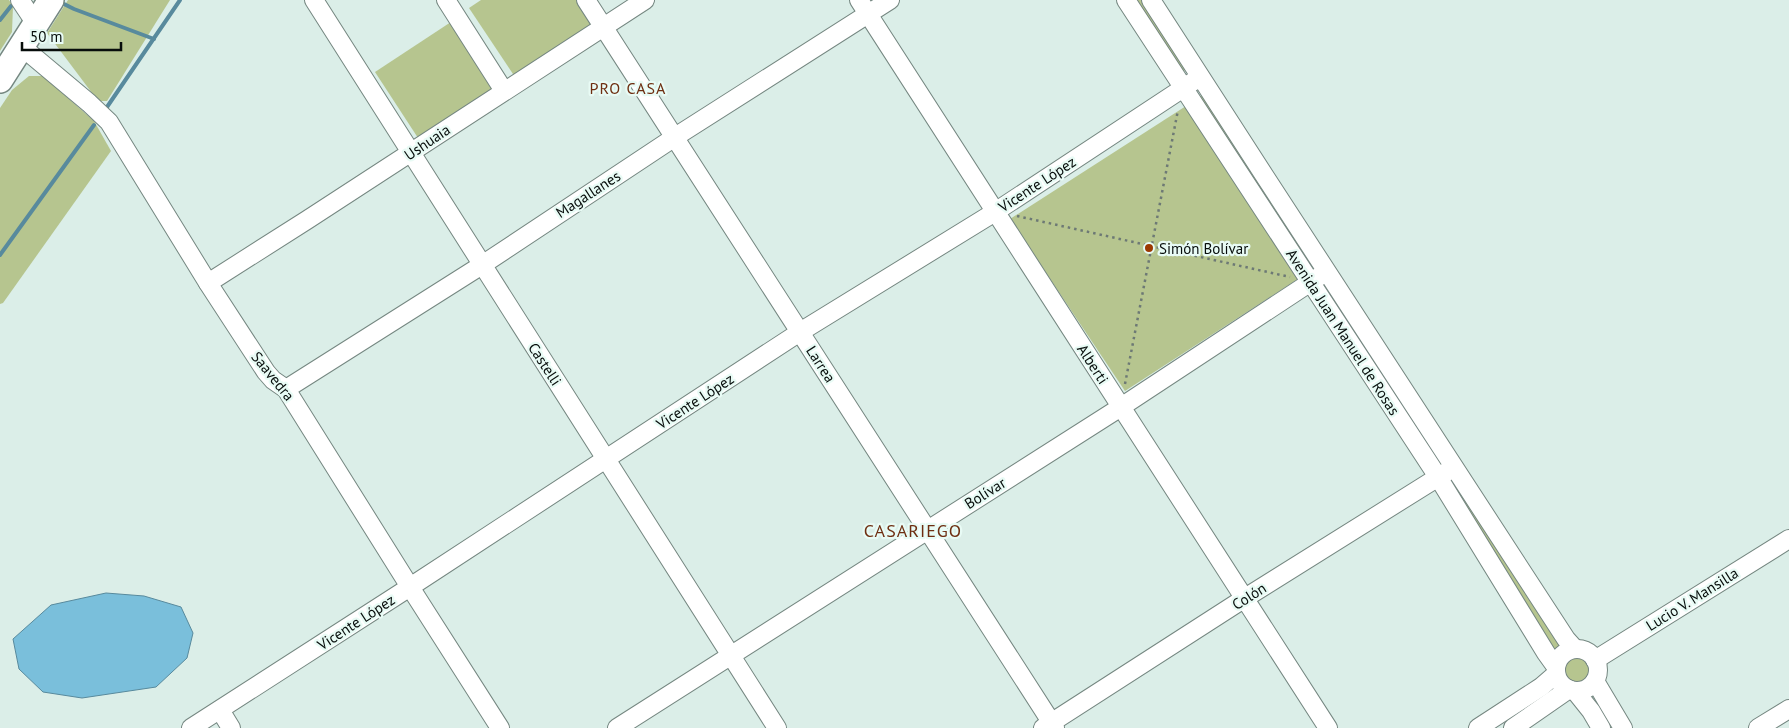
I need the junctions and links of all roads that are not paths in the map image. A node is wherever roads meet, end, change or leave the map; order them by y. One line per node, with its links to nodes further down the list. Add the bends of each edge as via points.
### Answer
1 (20, 0): 11 (street)
2 (51, 0): 11 (highway)
3 (314, 0): 19 (street, Castelli)
4 (446, 0): 17 (street)
5 (586, 0): 12 (street, Larrea)
6 (646, 0): 12 (street, Ushuaia)
7 (890, 0): 10 (street, Magallanes)
8 (1126, 0): 16 (street, Avenida Juan Manuel de Rosas)
9 (1151, 0): 14 (street, Avenida Juan Manuel de Rosas)
10 (863, 7): 18 (street, Magallanes); 20 (street, Alberti)
11 (36, 24): 13 (highway)
12 (604, 27): 17 (street, Ushuaia); 18 (street, Larrea)
13 (21, 46): 15 (highway); 24 (street, Saavedra, via 109,122)
14 (1200, 77): 16 (street, Vicente López); 22 (street, Avenida Juan Manuel de Rosas)
15 (0, 80)
16 (1182, 88): 20 (street, Vicente López); 23 (street, Avenida Juan Manuel de Rosas)
17 (504, 91): 19 (street, Ushuaia)
18 (675, 137): 21 (street, Magallanes); 25 (street, Larrea)
19 (411, 153): 21 (street, Castelli); 24 (street, Ushuaia)
20 (995, 212): 25 (street, Vicente López); 27 (street, Alberti)
21 (482, 265): 26 (street, Magallanes); 28 (street, Castelli)
22 (1326, 272): 23 (street, Bolívar); 29 (street, Avenida Juan Manuel de Rosas)
23 (1311, 281): 27 (street, Bolívar); 30 (street, Avenida Juan Manuel de Rosas)
24 (208, 283): 26 (street, Saavedra, via 266,372)
25 (800, 332): 28 (street, Vicente López); 31 (street, Larrea)
26 (286, 389): 33 (street, Saavedra)
27 (1121, 407): 31 (street, Bolívar); 34 (street, Alberti)
28 (606, 459): 33 (street, Vicente López); 36 (street, Castelli)
29 (1456, 468): 30 (street, Colón); 35 (street, Avenida Juan Manuel de Rosas)
30 (1438, 477): 34 (street, Colón); 38 (street, Avenida Juan Manuel de Rosas)
31 (927, 530): 36 (street, Bolívar); 43 (street, Larrea)
32 (1789, 539): 37 (street, Lucio V. Mansilla)
33 (410, 588): 42 (street, Vicente López); 46 (street, Saavedra)
34 (1245, 598): 43 (street, Colón); 49 (street, Alberti)
35 (1575, 649): 37 (street, via 1588,652); 38 (street, via 1563,654)
36 (731, 655): 47 (street, Bolívar); 48 (street, Castelli)
37 (1594, 660): 39 (street, via 1598,669)
38 (1556, 670): 40 (street, via 1563,686); 50 (street, via 1542,687)
39 (1595, 681): 40 (street, via 1589,687); 53 (street)
40 (1572, 690): 51 (street); 52 (street)
41 (1789, 709): 54 (street)
42 (220, 710): 44 (street, Vicente López); 45 (street)
43 (1050, 726)
44 (191, 728)
45 (231, 728)
46 (500, 728)
47 (617, 728)
48 (777, 728)
49 (1328, 728)
50 (1478, 728)
51 (1512, 728)
52 (1601, 728)
53 (1623, 728)
54 (1758, 728)

